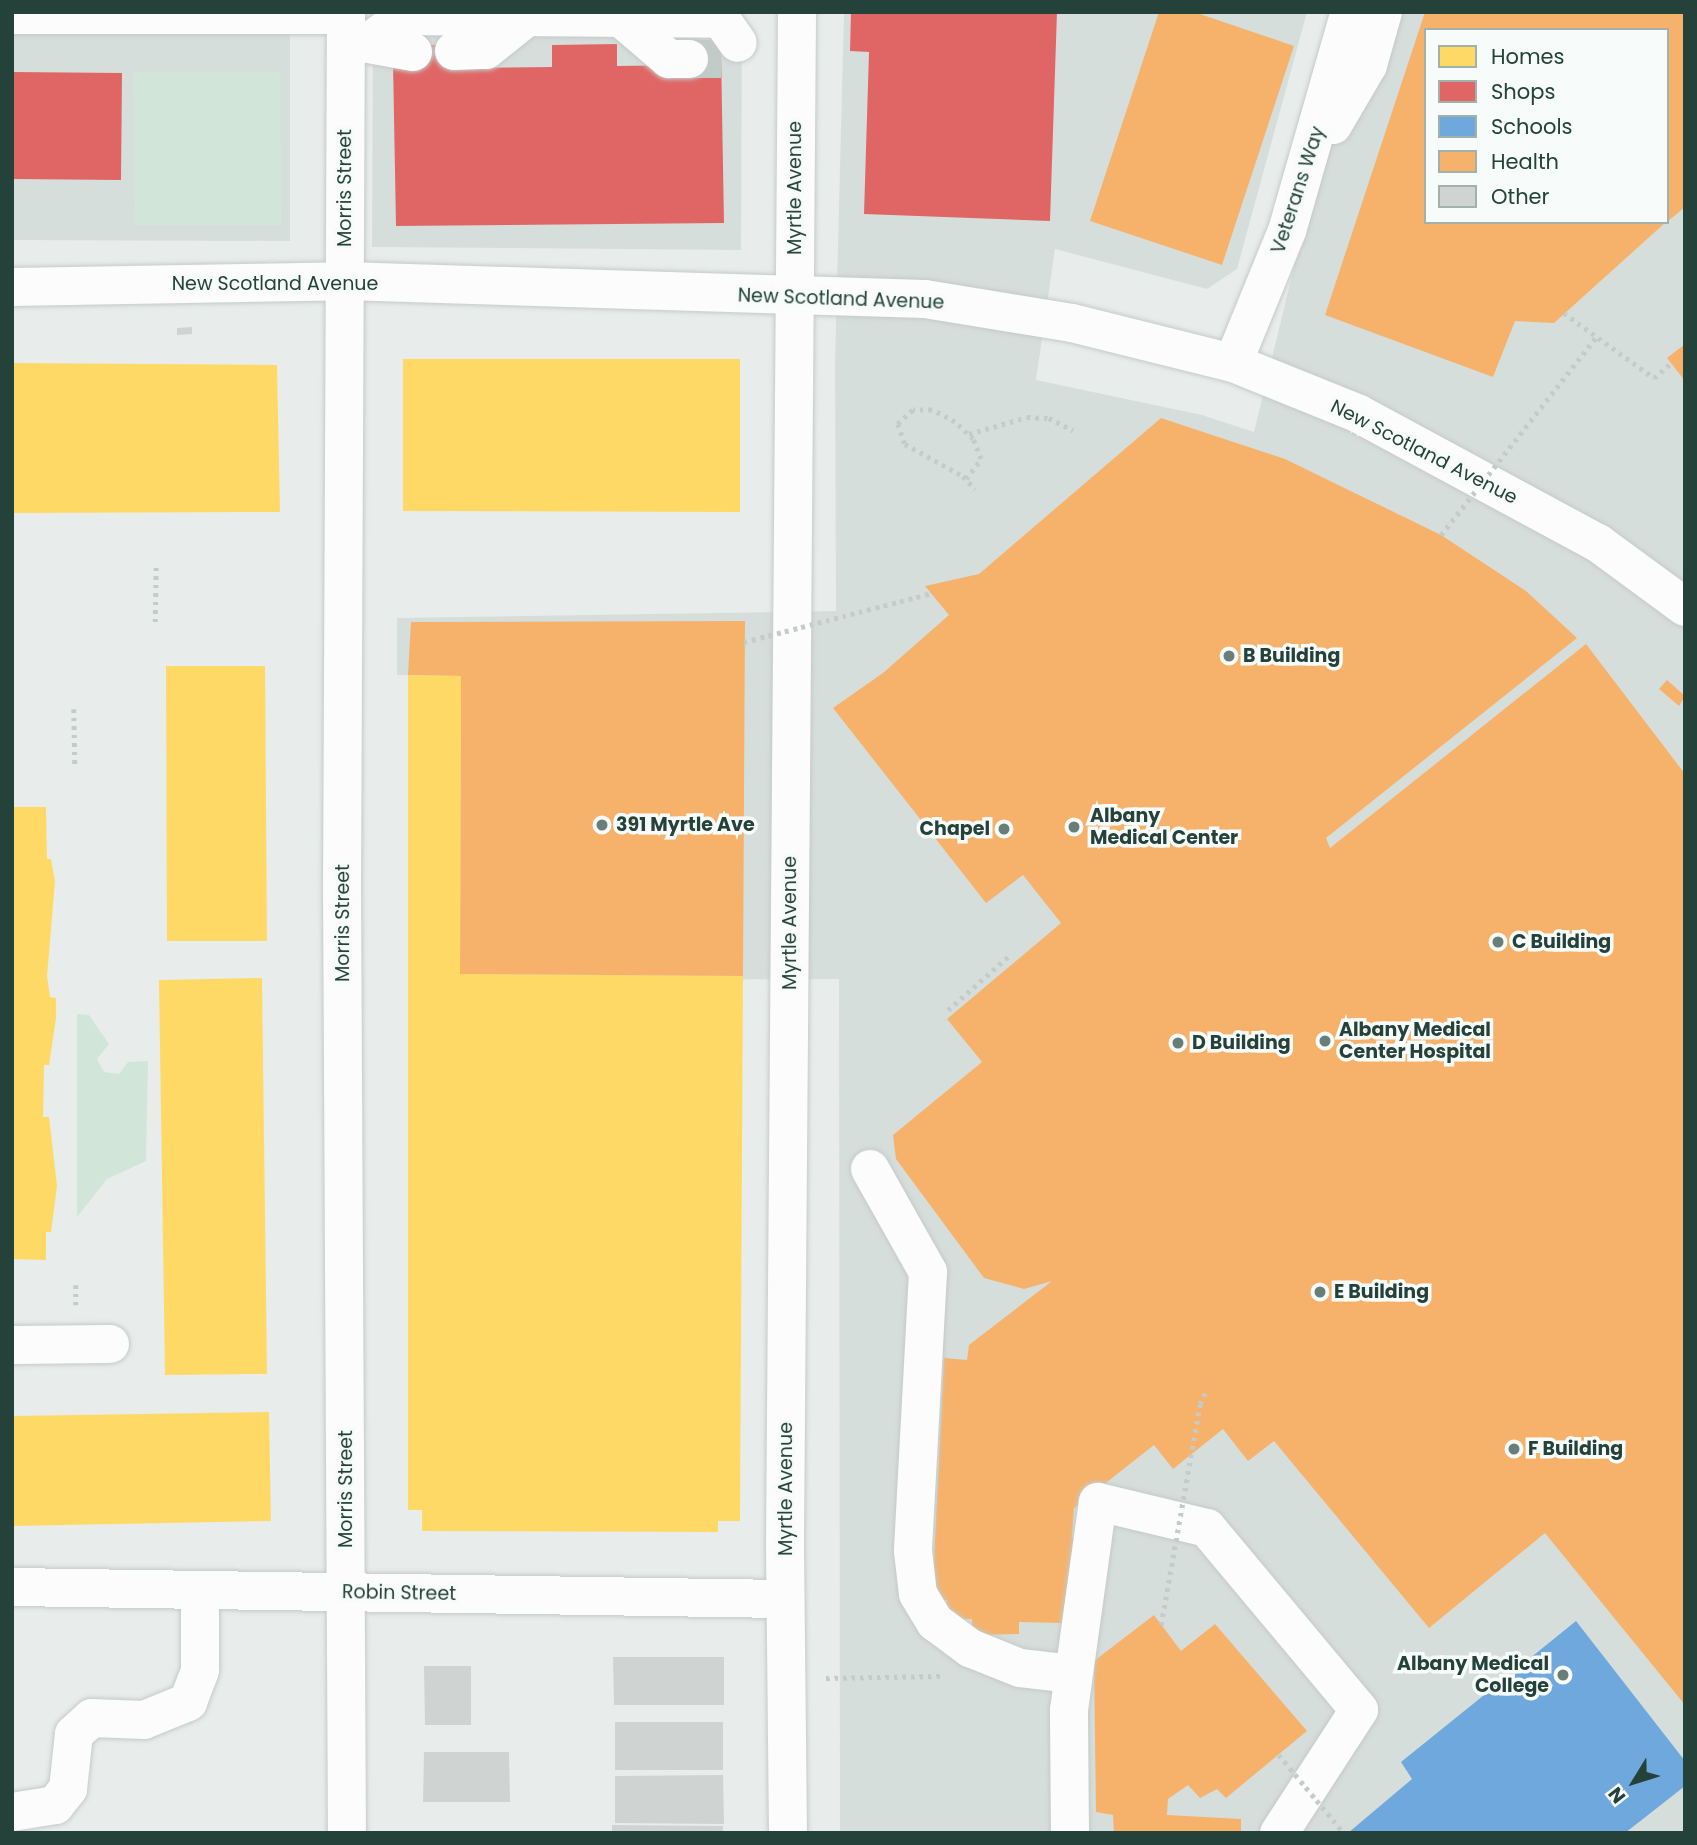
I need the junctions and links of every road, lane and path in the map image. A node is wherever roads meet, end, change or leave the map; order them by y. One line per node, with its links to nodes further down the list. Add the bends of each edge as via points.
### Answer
1 (1350, 12): 11 (street, Veterans Way)
2 (1383, 12): 11 (street, via 1368,65)
3 (12, 15): 6 (street)
4 (526, 18): 5 (street); 6 (street, via 404,16); 8 (street, via 486,50)
5 (622, 19): 10 (street, via 668,59); 10 (street, via 721,19)
6 (352, 28): 9 (street); 12 (street, Morris Street)
7 (796, 28): 10 (street); 14 (street, Myrtle Avenue)
8 (454, 51)
9 (413, 52)
10 (716, 54)
11 (1306, 171): 17 (street, Veterans Way)
12 (345, 281): 13 (street, New Scotland Avenue); 14 (street, New Scotland Avenue); 39 (street, Morris Street)
13 (12, 287)
14 (794, 296): 17 (street, New Scotland Avenue, via 925,299 1072,323); 40 (street, Myrtle Avenue)
15 (1564, 313): 16 (path)
16 (1596, 337): 18 (path, via 1654,378); 23 (path, bridge)
17 (1233, 363): 26 (street, New Scotland Avenue, via 1371,421 1598,543)
18 (1670, 364)
19 (1073, 430): 20 (path, via 1049,418 1027,417)
20 (969, 435): 21 (path, via 981,459); 21 (path, via 932,410 913,410 898,424 905,444)
21 (966, 479): 22 (path)
22 (975, 489)
23 (1441, 535)
24 (156, 567): 27 (path)
25 (932, 593): 28 (path, bridge)
26 (1685, 607)
27 (155, 622)
28 (744, 642)
29 (74, 709): 30 (path)
30 (75, 765)
31 (1010, 955): 32 (path, via 965,1000)
32 (948, 1010)
33 (870, 1169): 42 (street, via 928,1272 913,1551 918,1594 935,1622 970,1648 1020,1668)
34 (110, 1343): 35 (street)
35 (12, 1345)
36 (1207, 1389): 41 (path, bridge, via 1200,1404)
37 (12, 1587): 38 (street, Robin Street)
38 (200, 1590): 39 (street, Robin Street); 46 (street, via 200,1670 188,1702 145,1720 92,1718 74,1734 68,1789 55,1804)
39 (347, 1593): 40 (street, Robin Street); 47 (street, Morris Street)
40 (785, 1599): 48 (street, Myrtle Avenue)
41 (1161, 1625)
42 (1073, 1674): 49 (street); 50 (street, via 1098,1502 1207,1528 1359,1710)
43 (913, 1677): 44 (path)
44 (826, 1678)
45 (1279, 1755): 51 (path, bridge)
46 (20, 1812)
47 (347, 1833)
48 (788, 1833)
49 (1070, 1833)
50 (1279, 1833)
51 (1344, 1833)

